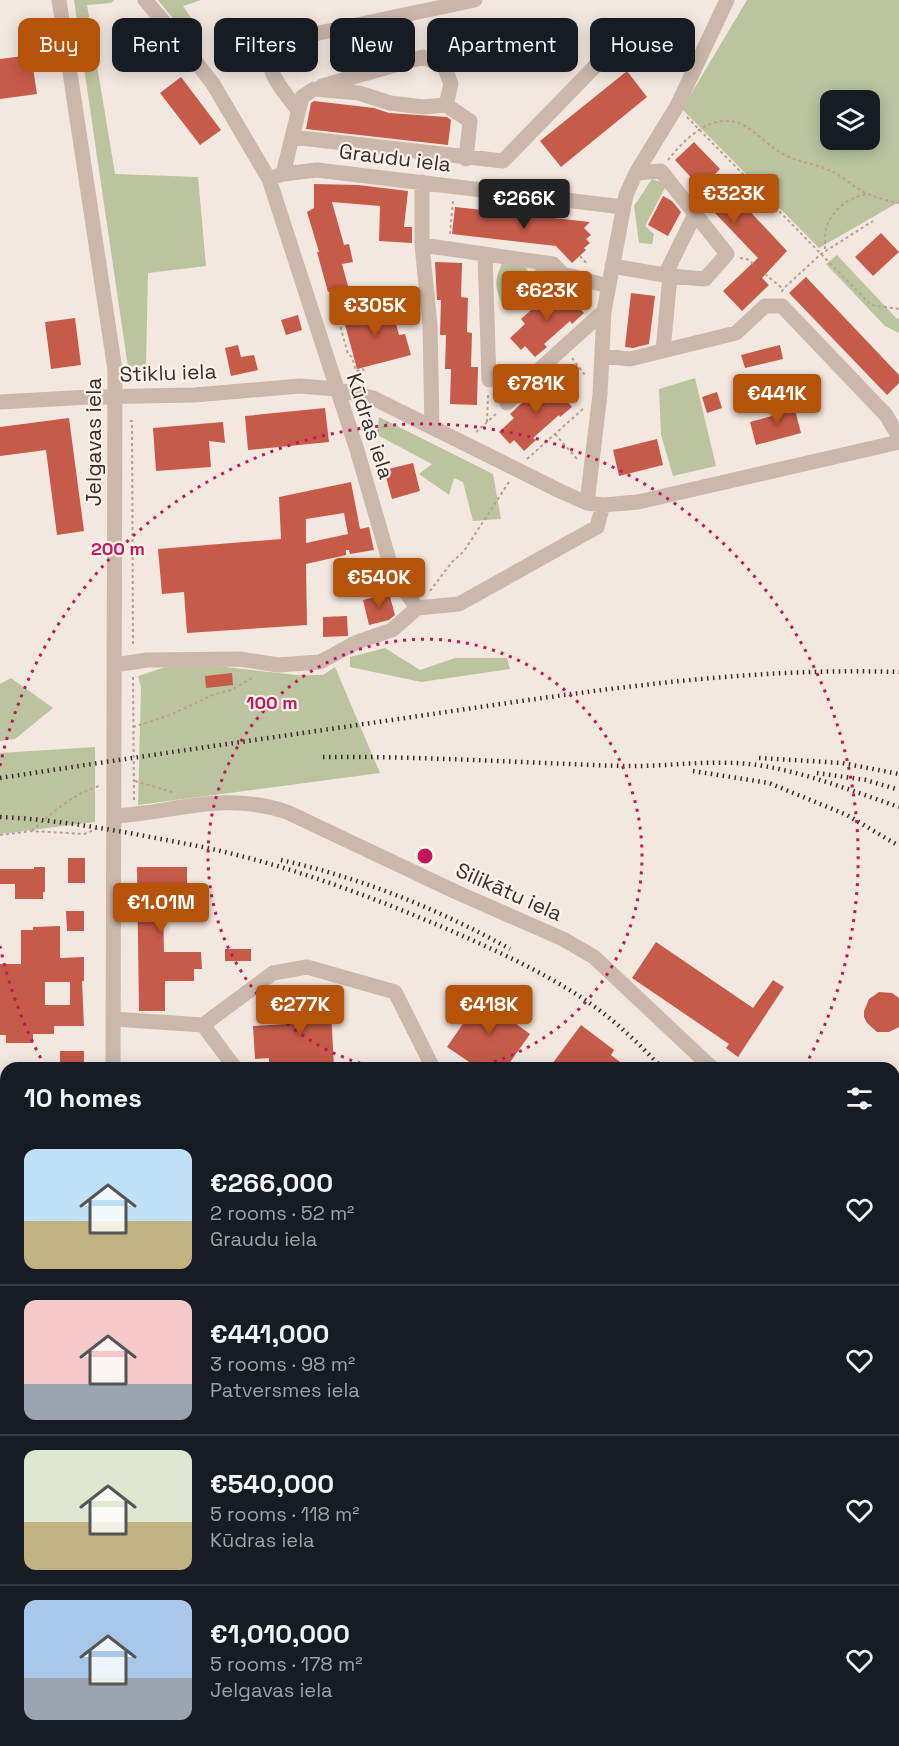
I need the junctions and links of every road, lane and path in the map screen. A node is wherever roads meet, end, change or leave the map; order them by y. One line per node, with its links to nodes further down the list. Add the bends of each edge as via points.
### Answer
1 (59, 0): 47 (street, Jelgavas iela, via 115,370)
2 (145, 0): 15 (street, Kūdras iela, via 213,84)
3 (475, 0): 9 (street, via 278,44 270,67)
4 (727, 0): 8 (street)
5 (590, 72): 12 (street, via 503,161)
6 (314, 89): 7 (street, via 358,93 390,103); 7 (street, via 423,57 444,66 452,84); 9 (street, via 302,97)
7 (446, 105): 12 (street, via 470,121)
8 (677, 106): 10 (path); 14 (street)
9 (298, 110): 11 (street)
10 (700, 130): 13 (path, via 681,143); 17 (path, via 719,121 734,121 770,147 829,170); 27 (path)
11 (292, 137): 12 (street); 15 (street)
12 (465, 159)
13 (661, 171): 14 (street); 21 (street)
14 (636, 173): 20 (street)
15 (276, 176): 16 (street, Graudu iela, via 317,170); 45 (street, Kūdras iela)
16 (422, 182): 20 (street, Graudu iela); 23 (street)
17 (868, 194): 18 (path); 25 (path, via 855,195 829,220)
18 (899, 203)
19 (453, 206): 24 (path)
20 (623, 207): 29 (street)
21 (695, 214): 31 (street); 31 (street, via 727,254 705,279)
22 (873, 221): 25 (path)
23 (422, 245): 24 (street); 54 (street, via 430,325)
24 (448, 249): 26 (street)
25 (825, 251): 27 (path)
26 (485, 254): 28 (street); 44 (street)
27 (820, 254): 33 (path); 37 (path, via 871,305)
28 (553, 264): 32 (street, via 563,274); 34 (street)
29 (612, 266): 31 (street); 32 (street)
30 (765, 274): 33 (path)
31 (667, 276): 40 (street)
32 (609, 286): 38 (street)
33 (783, 289): 36 (path)
34 (522, 292)
35 (334, 304): 42 (path, via 348,354 356,371 363,369)
36 (782, 306): 40 (street, via 765,306 736,333); 57 (street, via 886,416)
37 (899, 309)
38 (604, 311): 39 (street); 41 (street)
39 (564, 348): 43 (path); 49 (street)
40 (663, 351): 41 (street, via 630,359)
41 (602, 356): 46 (street)
42 (365, 374)
43 (586, 376)
44 (489, 380): 53 (path)
45 (336, 389): 47 (street, Stiklu iela, via 300,386 194,395); 50 (street, Stiklu iela, via 373,398); 58 (street, Kūdras iela)
46 (600, 394): 56 (path); 61 (street)
47 (114, 396): 48 (street, Stiklu iela); 66 (street, Jelgavas iela)
48 (0, 402)
49 (507, 403)
50 (400, 411): 54 (street, Stiklu iela); 58 (path)
51 (491, 418): 53 (path)
52 (132, 421): 65 (path)
53 (487, 422): 55 (path)
54 (432, 427): 60 (street, Stiklu iela)
55 (479, 430)
56 (555, 434): 59 (path); 61 (path)
57 (899, 441): 63 (street, Stiklu iela, via 658,498)
58 (357, 450): 64 (street, Kūdras iela, via 393,574)
59 (532, 456)
60 (516, 470): 62 (street, Stiklu iela); 64 (path, via 478,532)
61 (591, 474): 62 (street)
62 (587, 503): 63 (street, Stiklu iela)
63 (603, 505): 64 (street, via 597,527 469,599 459,604)
64 (417, 608): 67 (street, via 392,630 357,642 320,662)
65 (133, 662): 66 (street); 67 (street, via 240,659); 68 (path)
66 (115, 665): 73 (street, Jelgavas iela)
67 (278, 665): 68 (path, via 231,690)
68 (134, 727): 69 (path)
69 (134, 781): 71 (path); 72 (path)
70 (100, 786): 75 (path, via 84,790)
71 (177, 794)
72 (134, 815): 73 (street, Silikātu iela); 82 (street, Silikātu iela, via 240,802 287,812 563,939 594,957)
73 (115, 816): 77 (street, Jelgavas iela)
74 (99, 828): 75 (path, via 84,834)
75 (32, 831): 76 (path)
76 (0, 835)
77 (114, 1020): 78 (street); 79 (street, Jelgavas iela)
78 (203, 1025): 80 (street); 81 (street, via 273,973 307,967 395,992)
79 (114, 1062)
80 (231, 1062)
81 (430, 1062)
82 (706, 1062)

